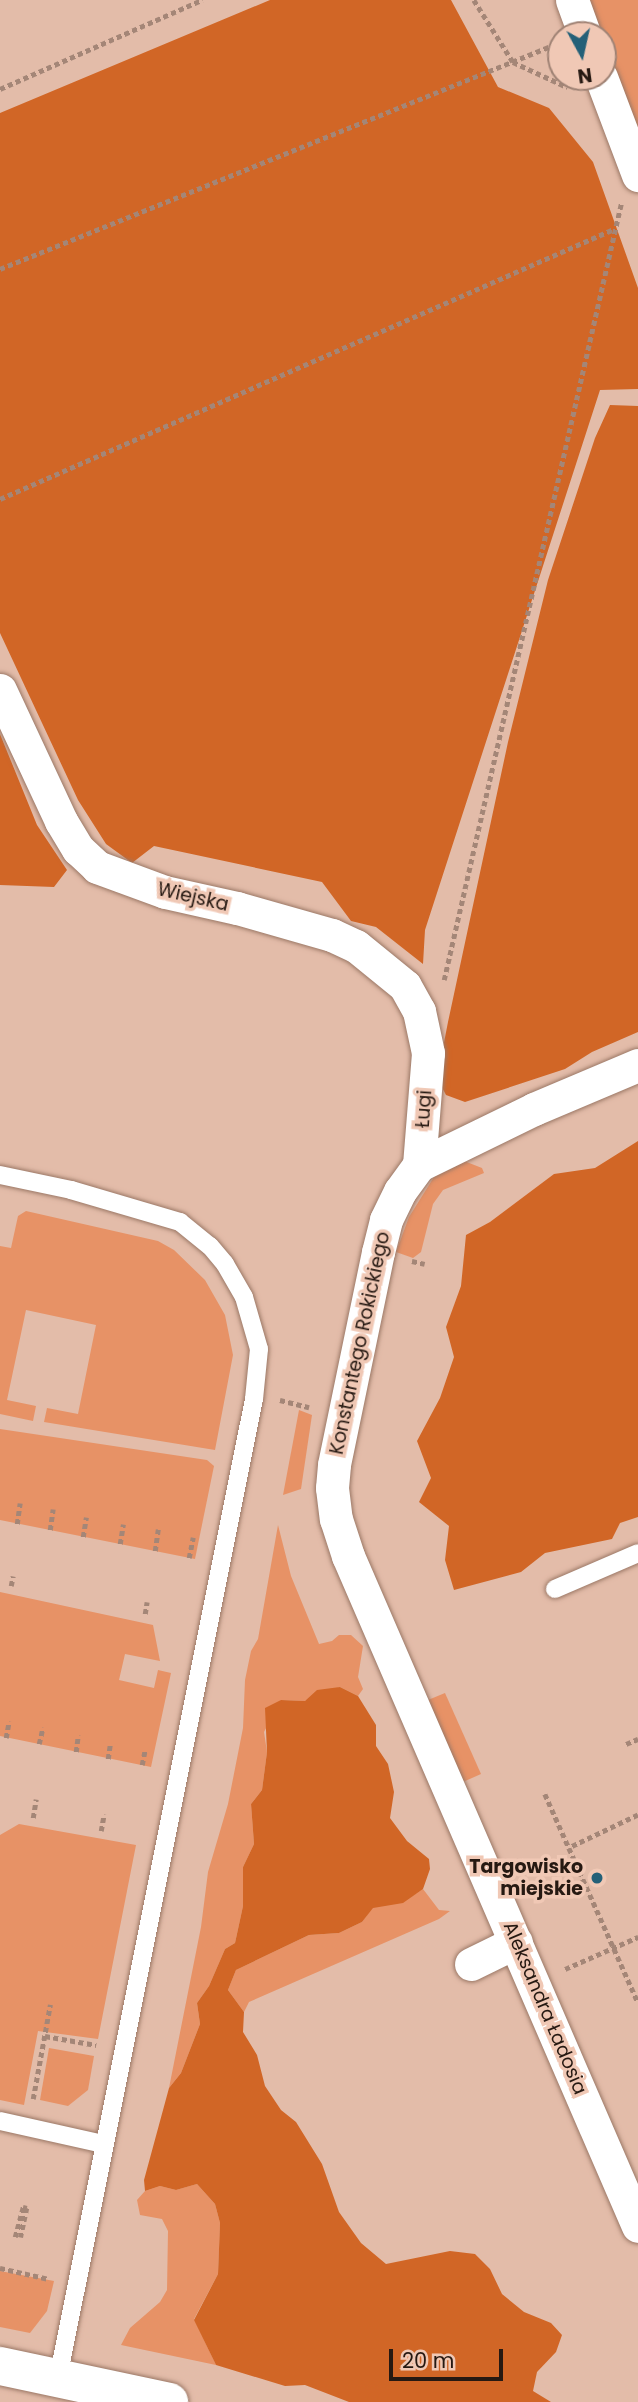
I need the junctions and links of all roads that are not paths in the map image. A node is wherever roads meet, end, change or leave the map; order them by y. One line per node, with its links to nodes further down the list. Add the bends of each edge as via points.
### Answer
1 (572, 0): 2 (street)
2 (580, 21)
3 (606, 91): 4 (street)
4 (636, 158)
5 (0, 690): 6 (street, Wiejska, via 61,821 78,849 97,867 165,892 270,916 356,946 405,986 419,1011)
6 (428, 1053): 8 (street, Ługi)
7 (638, 1065): 8 (street, Konstantego Rokickiego)
8 (419, 1165): 10 (street, Konstantego Rokickiego, via 386,1220 378,1252 334,1465)
9 (0, 1175): 16 (lane, via 71,1189 180,1222 225,1264 244,1297 259,1349 254,1399)
10 (336, 1519): 13 (street, Aleksandra Ładosia, via 350,1562)
11 (638, 1553): 12 (lane)
12 (555, 1589)
13 (516, 1942): 14 (street); 17 (street, Aleksandra Ładosia)
14 (471, 1964)
15 (0, 2121): 16 (lane)
16 (103, 2144): 19 (lane)
17 (634, 2207)
18 (0, 2366): 19 (street)
19 (58, 2378): 20 (street)
20 (169, 2402)

